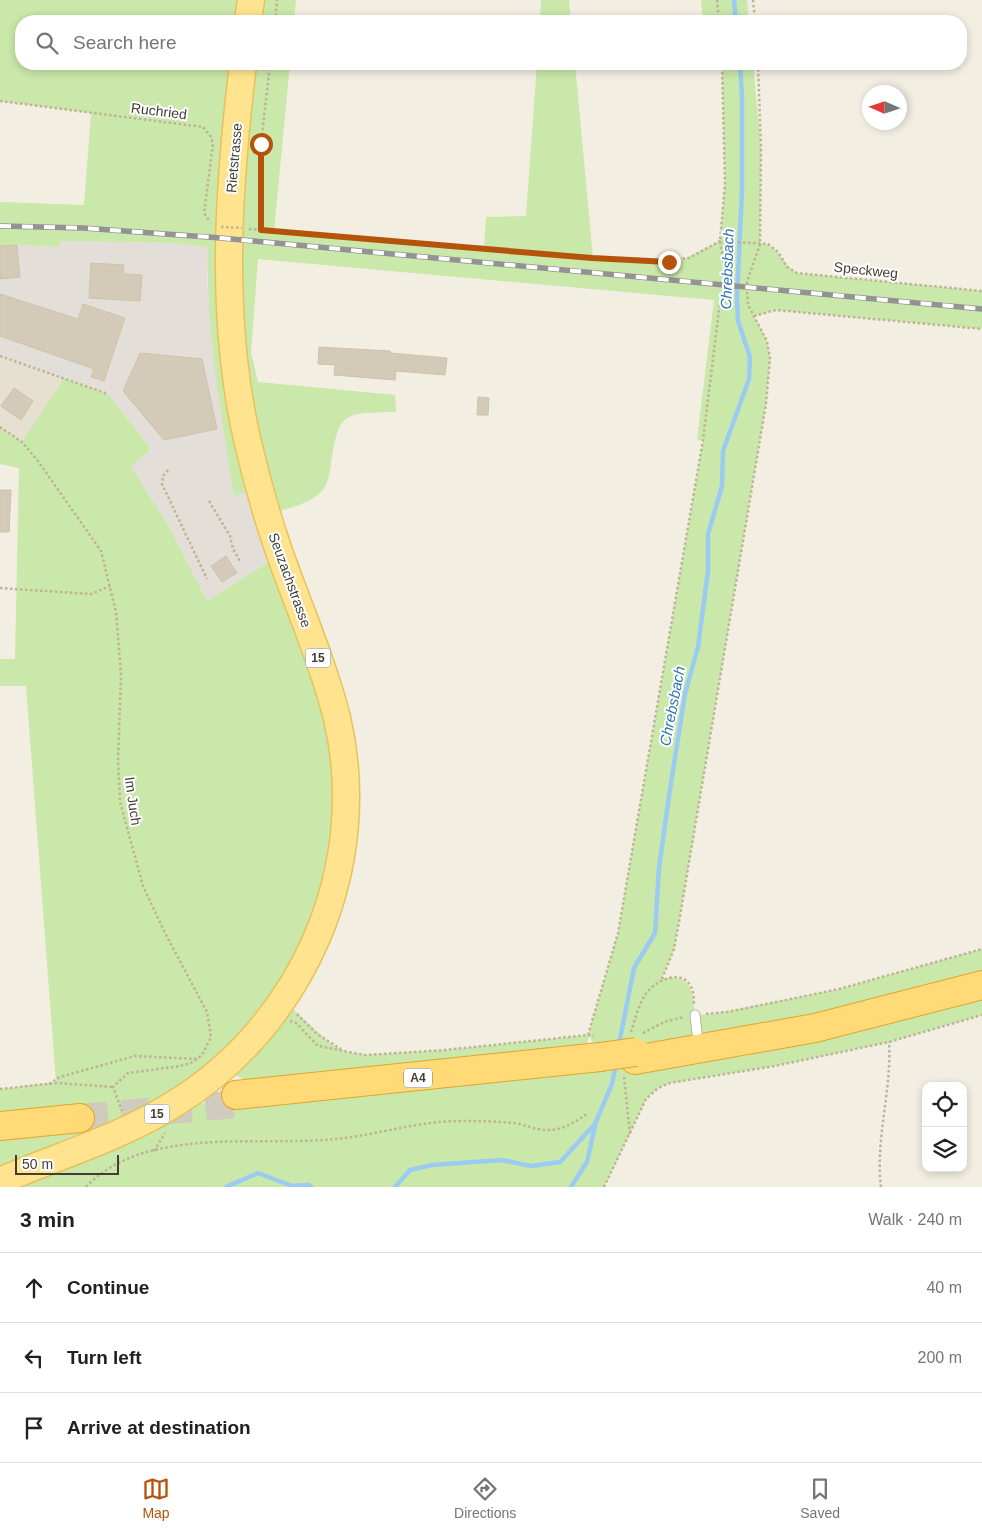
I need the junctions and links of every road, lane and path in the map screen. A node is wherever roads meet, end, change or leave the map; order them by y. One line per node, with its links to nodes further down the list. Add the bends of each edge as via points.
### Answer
1 (251, 0): 5 (main road)
2 (277, 0): 6 (path)
3 (717, 0): 7 (path)
4 (753, 0): 8 (path)
5 (249, 15)
6 (276, 15)
7 (718, 15)
8 (754, 15)
9 (242, 70): 17 (main road, Rietstrasse / 15)
10 (269, 70): 15 (path, via 261,144 261,230 658,262 690,258)
11 (722, 70): 15 (path, via 725,183)
12 (758, 70): 16 (path)
13 (0, 101): 14 (path, Ruchried, bridge, via 203,127 213,144 204,213 209,222)
14 (242, 228)
15 (720, 241): 16 (path); 33 (path, via 725,290 720,302 703,440 618,933 588,1035 365,1055 332,1045)
16 (760, 244): 18 (path, Speckweg, via 774,248 787,266 797,273); 19 (path, via 747,282 748,305)
17 (228, 253): 33 (main road, Seuzachstrasse / 15, via 235,367 247,440 266,515 331,697 345,780 344,835 332,897 318,938)
18 (982, 291)
19 (754, 316): 20 (path, via 776,310); 34 (path, via 767,341 770,358 766,404 679,922 674,949 662,979 675,977 689,984)
20 (982, 329)
21 (0, 356): 22 (path)
22 (108, 394)
23 (0, 427): 28 (path, Im Juch, via 22,442 38,461 101,551)
24 (168, 470): 27 (path, via 162,484)
25 (209, 501): 26 (path)
26 (242, 563)
27 (207, 579)
28 (110, 586): 29 (path, via 90,594); 39 (path, Im Juch, via 116,612 121,674 120,802 143,886 207,1012 211,1037 208,1047)
29 (0, 588)
30 (982, 949): 34 (path, via 838,989 727,1012)
31 (982, 976): 36 (highway, A4, via 872,1007)
32 (982, 985): 38 (highway, A4, via 815,1028)
33 (284, 1001): 47 (main road, Seuzachstrasse / 15, via 259,1034 202,1086)
34 (695, 1015): 36 (lane); 38 (path, via 664,1022)
35 (982, 1015): 37 (path)
36 (698, 1042): 38 (highway, A4)
37 (889, 1042): 50 (path, via 670,1083 658,1088 642,1105); 51 (path)
38 (638, 1048): 43 (highway, A4, bridge, via 600,1061)
39 (197, 1059): 40 (path, via 135,1056 60,1077); 41 (path, via 180,1066 128,1073)
40 (49, 1084): 41 (path); 42 (path)
41 (113, 1087): 47 (path)
42 (0, 1089)
43 (237, 1100)
44 (587, 1114): 49 (path, via 571,1125 546,1130 514,1123 434,1122 359,1137 312,1142 177,1146 129,1158 95,1177)
45 (0, 1118): 46 (highway, via 80,1114)
46 (0, 1126)
47 (129, 1129): 48 (main road, Seuzachstrasse / 15)
48 (0, 1181)
49 (86, 1187)
50 (604, 1187)
51 (881, 1187)

